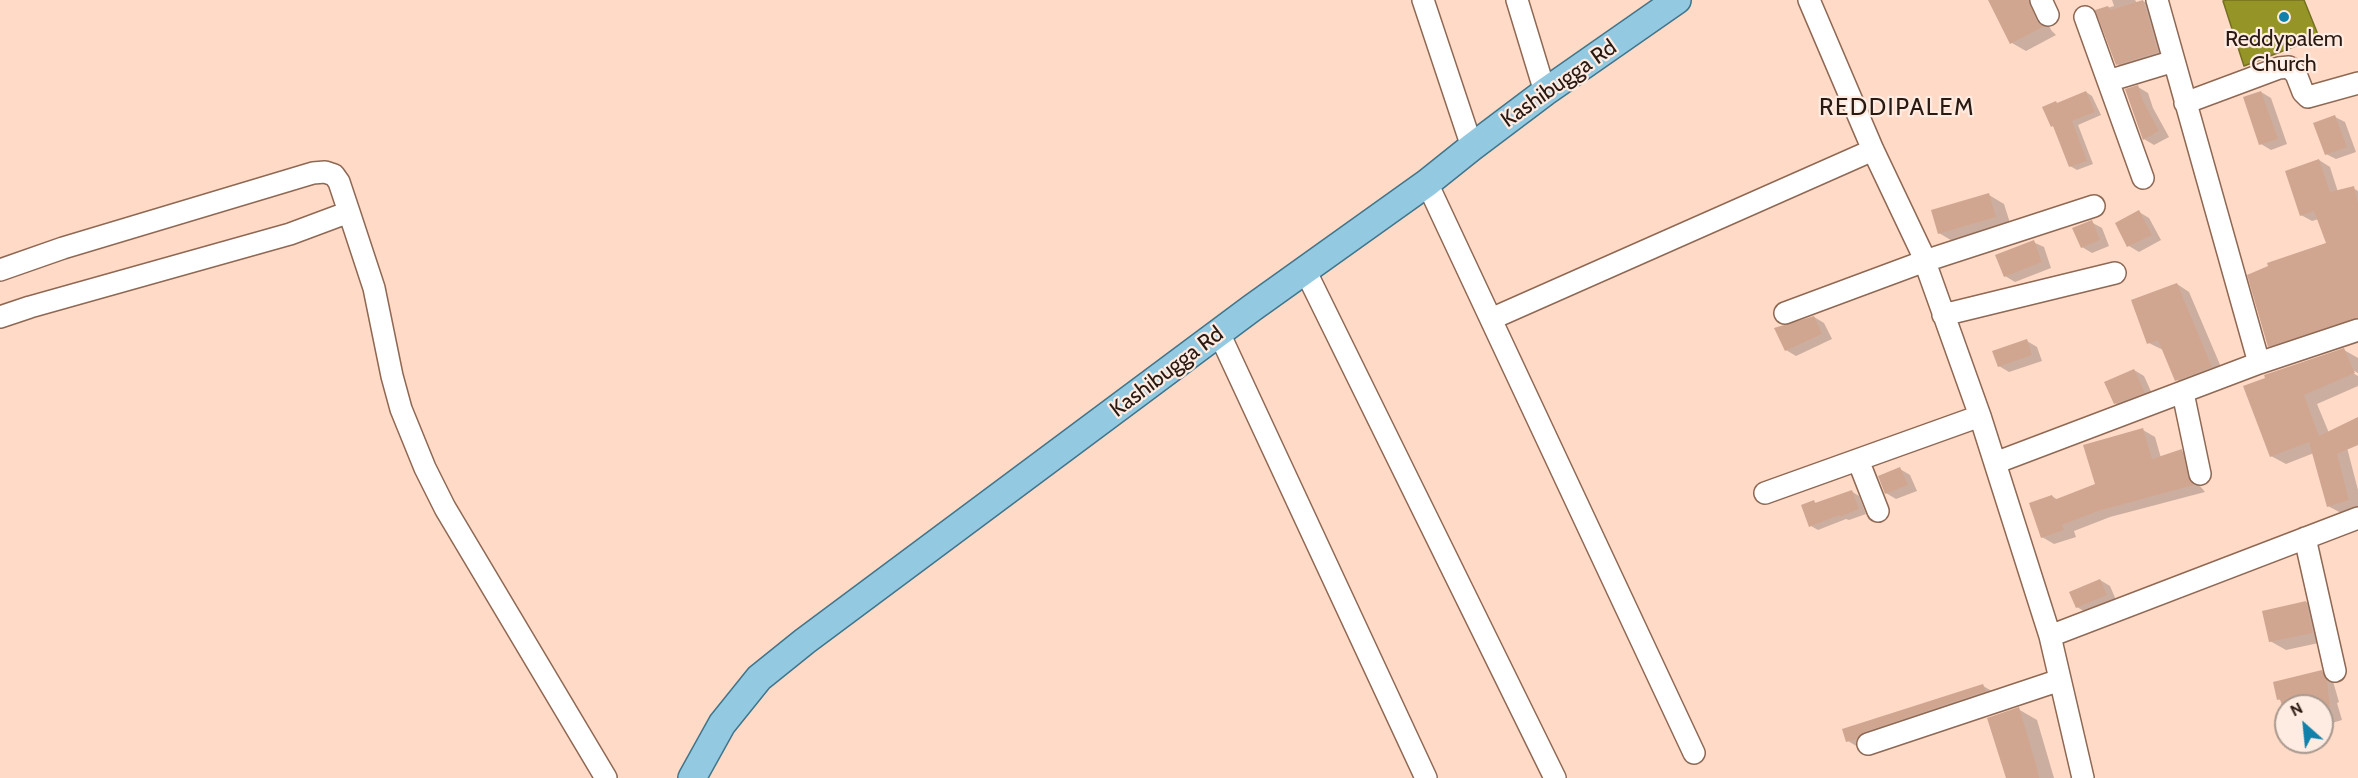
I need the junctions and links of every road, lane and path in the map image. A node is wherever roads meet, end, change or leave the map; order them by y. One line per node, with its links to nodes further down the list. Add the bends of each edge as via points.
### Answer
1 (1423, 0): 12 (street)
2 (1517, 0): 10 (street)
3 (1677, 0): 10 (main road, Kashibugga Rd)
4 (1809, 0): 13 (street)
5 (2157, 0): 7 (street)
6 (2085, 17): 8 (street)
7 (2174, 61): 8 (street); 11 (street)
8 (2108, 81): 14 (street)
9 (2358, 83): 11 (street, via 2308,97 2296,74 2289,67 2279,68)
10 (1545, 92): 12 (main road, Kashibugga Rd)
11 (2185, 103): 28 (street)
12 (1472, 147): 15 (main road, Kashibugga Rd)
13 (1873, 150): 18 (street); 25 (street)
14 (2143, 178)
15 (1427, 183): 20 (main road, Kashibugga Rd); 25 (street)
16 (2094, 206): 18 (street)
17 (349, 212): 19 (street, via 334,175 312,173); 24 (street, via 290,234); 43 (street, via 374,288 401,408 425,468)
18 (1925, 261): 22 (street); 23 (street)
19 (0, 270)
20 (1305, 270): 27 (main road, Kashibugga Rd); 46 (street)
21 (2115, 273): 23 (street)
22 (1785, 314)
23 (1943, 315): 30 (street)
24 (0, 317)
25 (1491, 319): 42 (street)
26 (2358, 330): 28 (street)
27 (1220, 333): 44 (main road, Kashibugga Rd, via 759,678 722,724); 45 (street)
28 (2259, 363): 29 (street)
29 (2183, 393): 32 (street); 33 (street)
30 (1980, 416): 31 (street); 32 (street)
31 (1858, 460): 34 (street); 35 (street)
32 (1995, 463): 38 (street)
33 (2200, 474)
34 (1765, 493)
35 (1878, 511)
36 (2358, 518): 37 (street)
37 (2305, 538): 38 (street); 39 (street)
38 (2050, 636): 40 (street)
39 (2336, 671)
40 (2060, 680): 41 (street); 47 (street)
41 (1868, 744)
42 (1694, 753)
43 (606, 778)
44 (692, 778)
45 (1426, 778)
46 (1555, 778)
47 (2083, 778)

